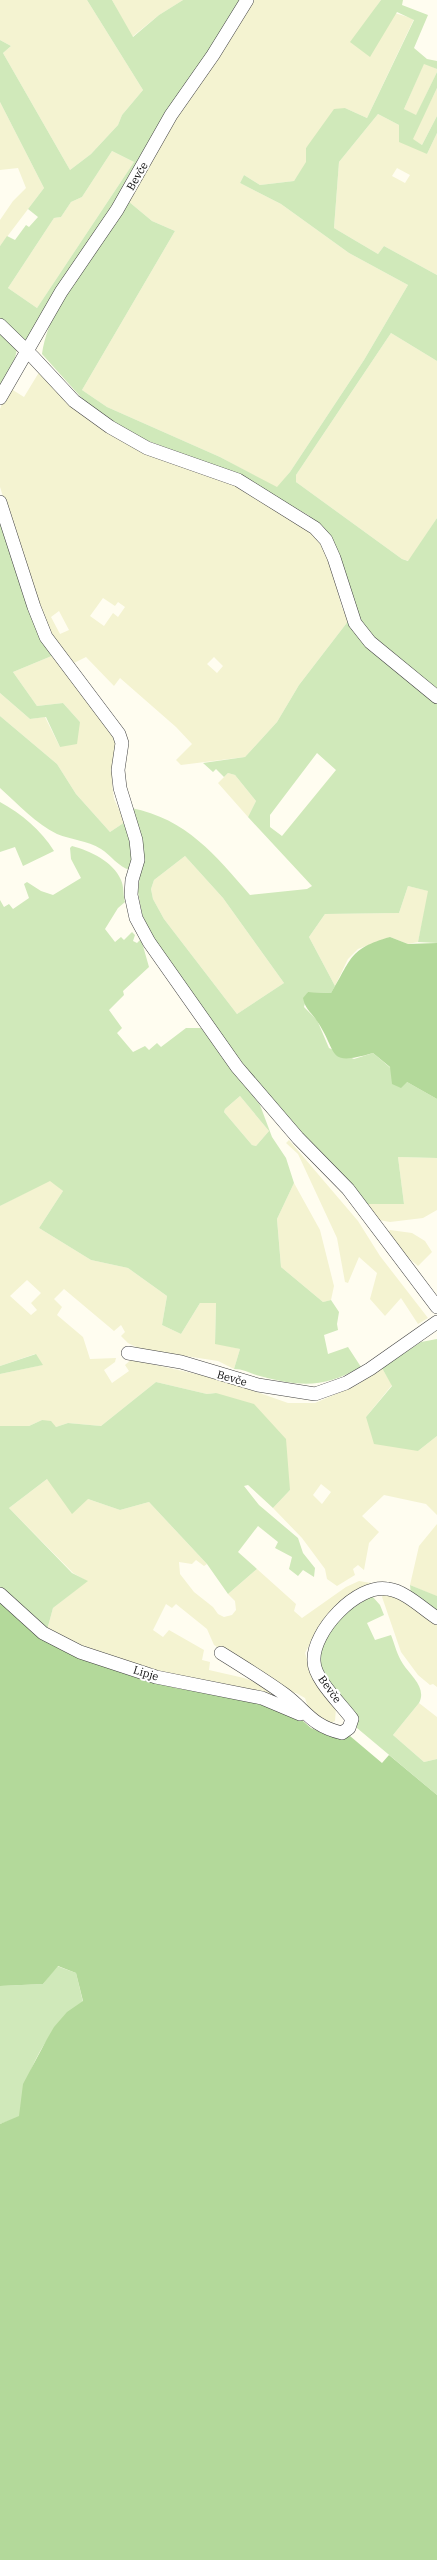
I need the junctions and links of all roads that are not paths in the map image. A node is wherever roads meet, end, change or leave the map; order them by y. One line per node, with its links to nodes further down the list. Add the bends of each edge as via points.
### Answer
1 (247, 0): 3 (street, Bevče, via 171,115 117,210 61,292)
2 (0, 325): 3 (street)
3 (30, 353): 4 (street, Bevče); 6 (street, via 74,401 110,427 147,448 238,480 315,528 326,540 334,558 355,623 370,642)
4 (0, 398)
5 (0, 502): 7 (street, via 46,637 122,743 118,770 120,788 136,840 138,860 131,895 136,918 149,942 237,1067 298,1138 348,1189)
6 (437, 697)
7 (437, 1307)
8 (437, 1322): 9 (street, Bevče, via 370,1369 346,1383 315,1394 258,1385 181,1362)
9 (128, 1353)
10 (0, 1594): 13 (street, Lipje, via 43,1633 80,1652 156,1677 262,1698)
11 (437, 1618): 13 (street, Bevče, via 387,1588 356,1597 324,1629 316,1644 314,1662 332,1695 352,1719 349,1728 342,1733 329,1730)
12 (221, 1653): 13 (street, Bevče, via 285,1695)
13 (308, 1718)

